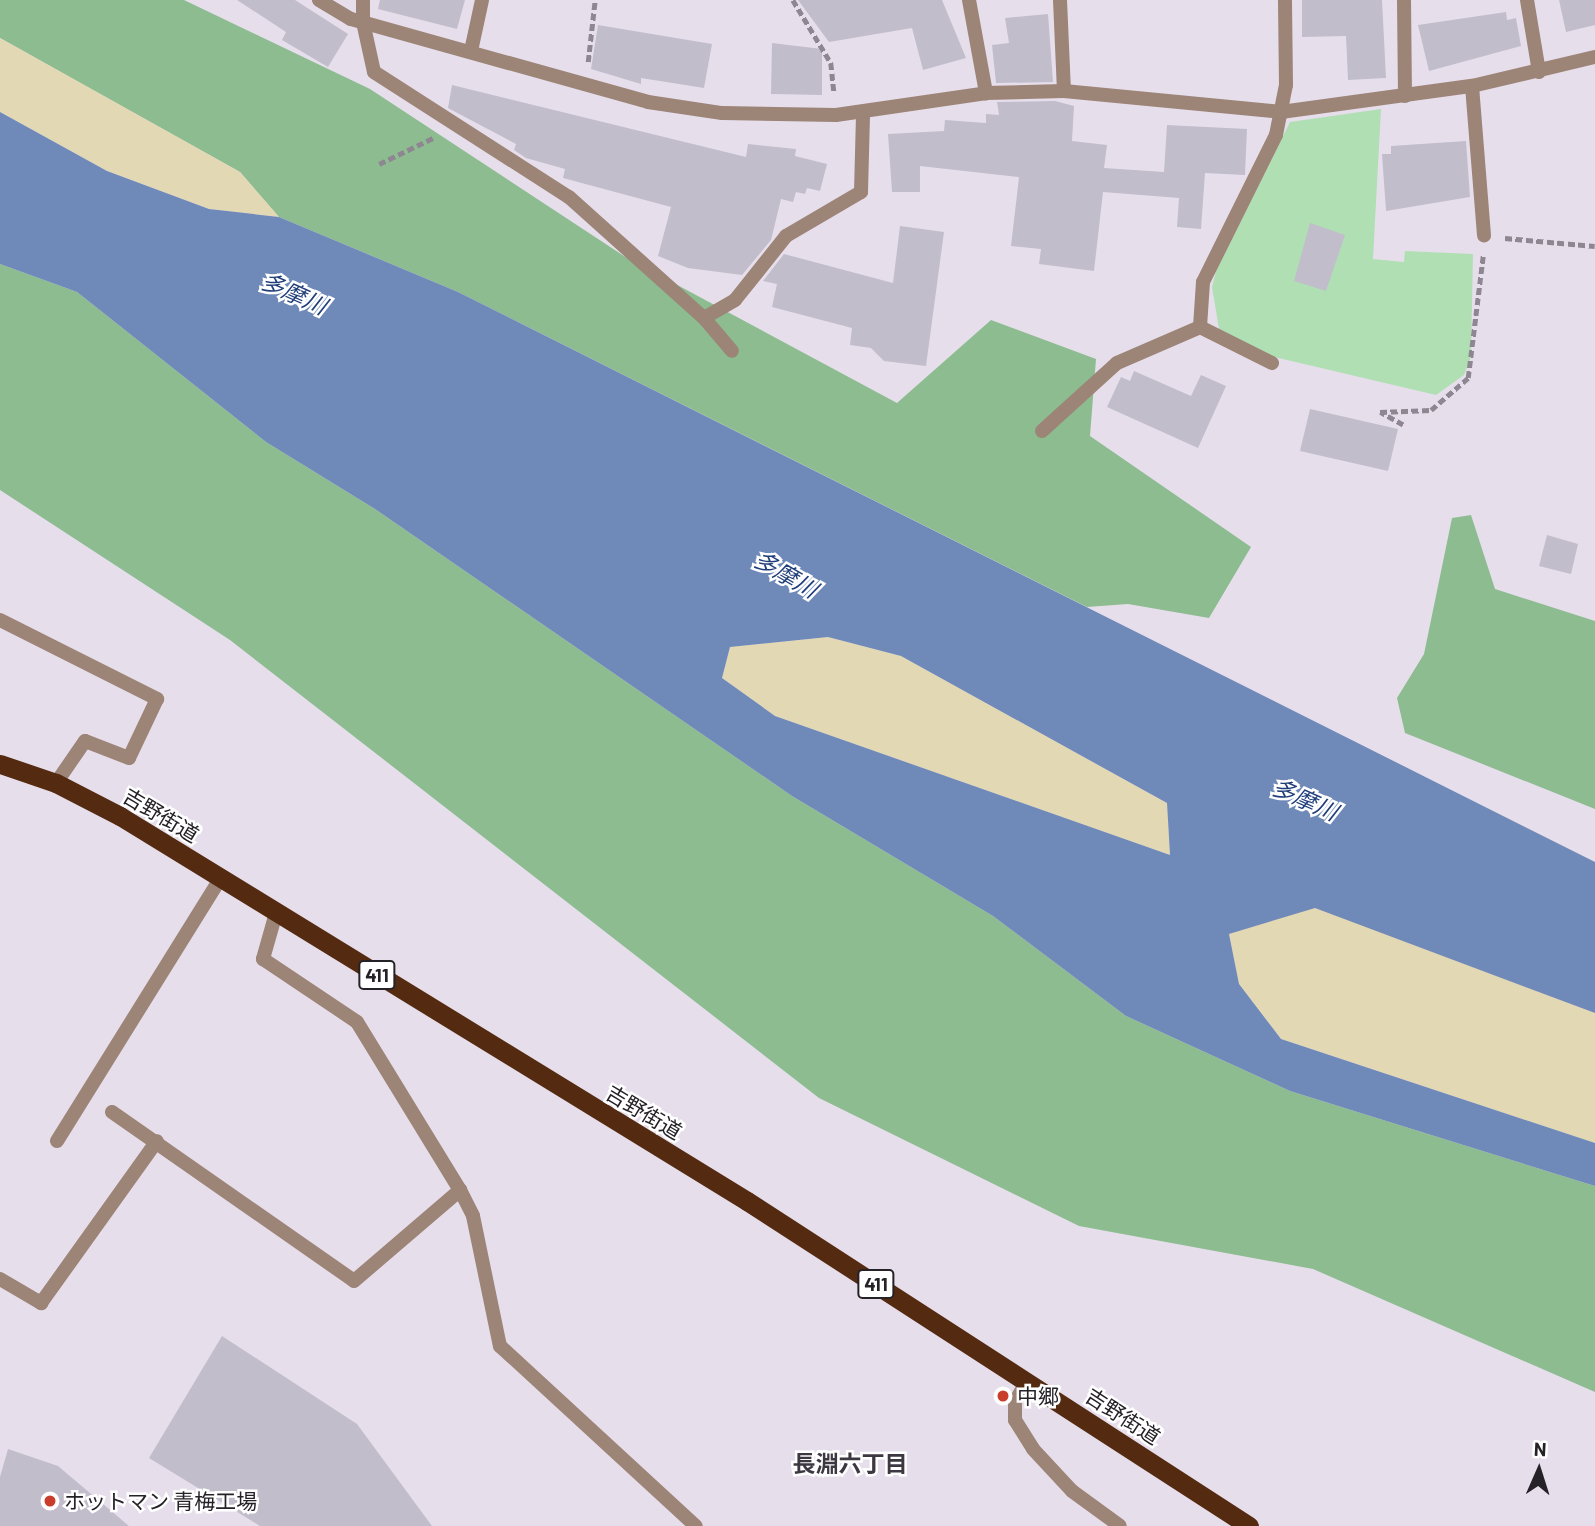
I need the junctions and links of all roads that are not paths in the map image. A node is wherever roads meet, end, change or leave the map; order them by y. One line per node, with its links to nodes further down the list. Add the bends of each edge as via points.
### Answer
1 (319, 0): 9 (street)
2 (363, 0): 9 (street)
3 (482, 0): 10 (street)
4 (969, 0): 15 (street)
5 (1060, 0): 14 (street)
6 (1285, 0): 17 (street)
7 (1404, 0): 16 (street)
8 (1527, 0): 12 (street)
9 (363, 22): 10 (street); 20 (street, via 374,72 569,197)
10 (471, 51): 18 (street, via 648,103 722,113)
11 (1595, 57): 12 (street)
12 (1539, 72): 13 (street)
13 (1472, 86): 16 (street); 19 (street)
14 (1064, 91): 15 (street); 17 (street)
15 (986, 93): 18 (street)
16 (1405, 96): 17 (street)
17 (1281, 112): 21 (street, via 1203,282)
18 (863, 113): 20 (street, via 861,192 786,236 735,300)
19 (1484, 236)
20 (704, 318): 22 (street)
21 (1200, 327): 23 (street); 24 (street, via 1117,363)
22 (732, 351)
23 (1272, 363)
24 (1042, 431)
25 (0, 620): 27 (street, via 157,699 129,758 85,741)
26 (0, 764): 27 (highway, 吉野街道 / 411)
27 (55, 783): 28 (highway, 吉野街道 / 411)
28 (221, 878): 29 (highway, 吉野街道 / 411); 31 (street)
29 (276, 913): 33 (street, via 264,959 356,1022); 35 (highway, 吉野街道 / 411)
30 (112, 1112): 32 (street)
31 (57, 1141)
32 (157, 1141): 33 (street, via 354,1281); 34 (street, via 41,1303)
33 (460, 1190): 36 (street, via 473,1216 500,1346)
34 (0, 1279)
35 (1027, 1381): 37 (street, via 1015,1402 1015,1420 1033,1449 1072,1491); 38 (highway, 吉野街道 / 411)
36 (696, 1526)
37 (1120, 1526)
38 (1250, 1526)

